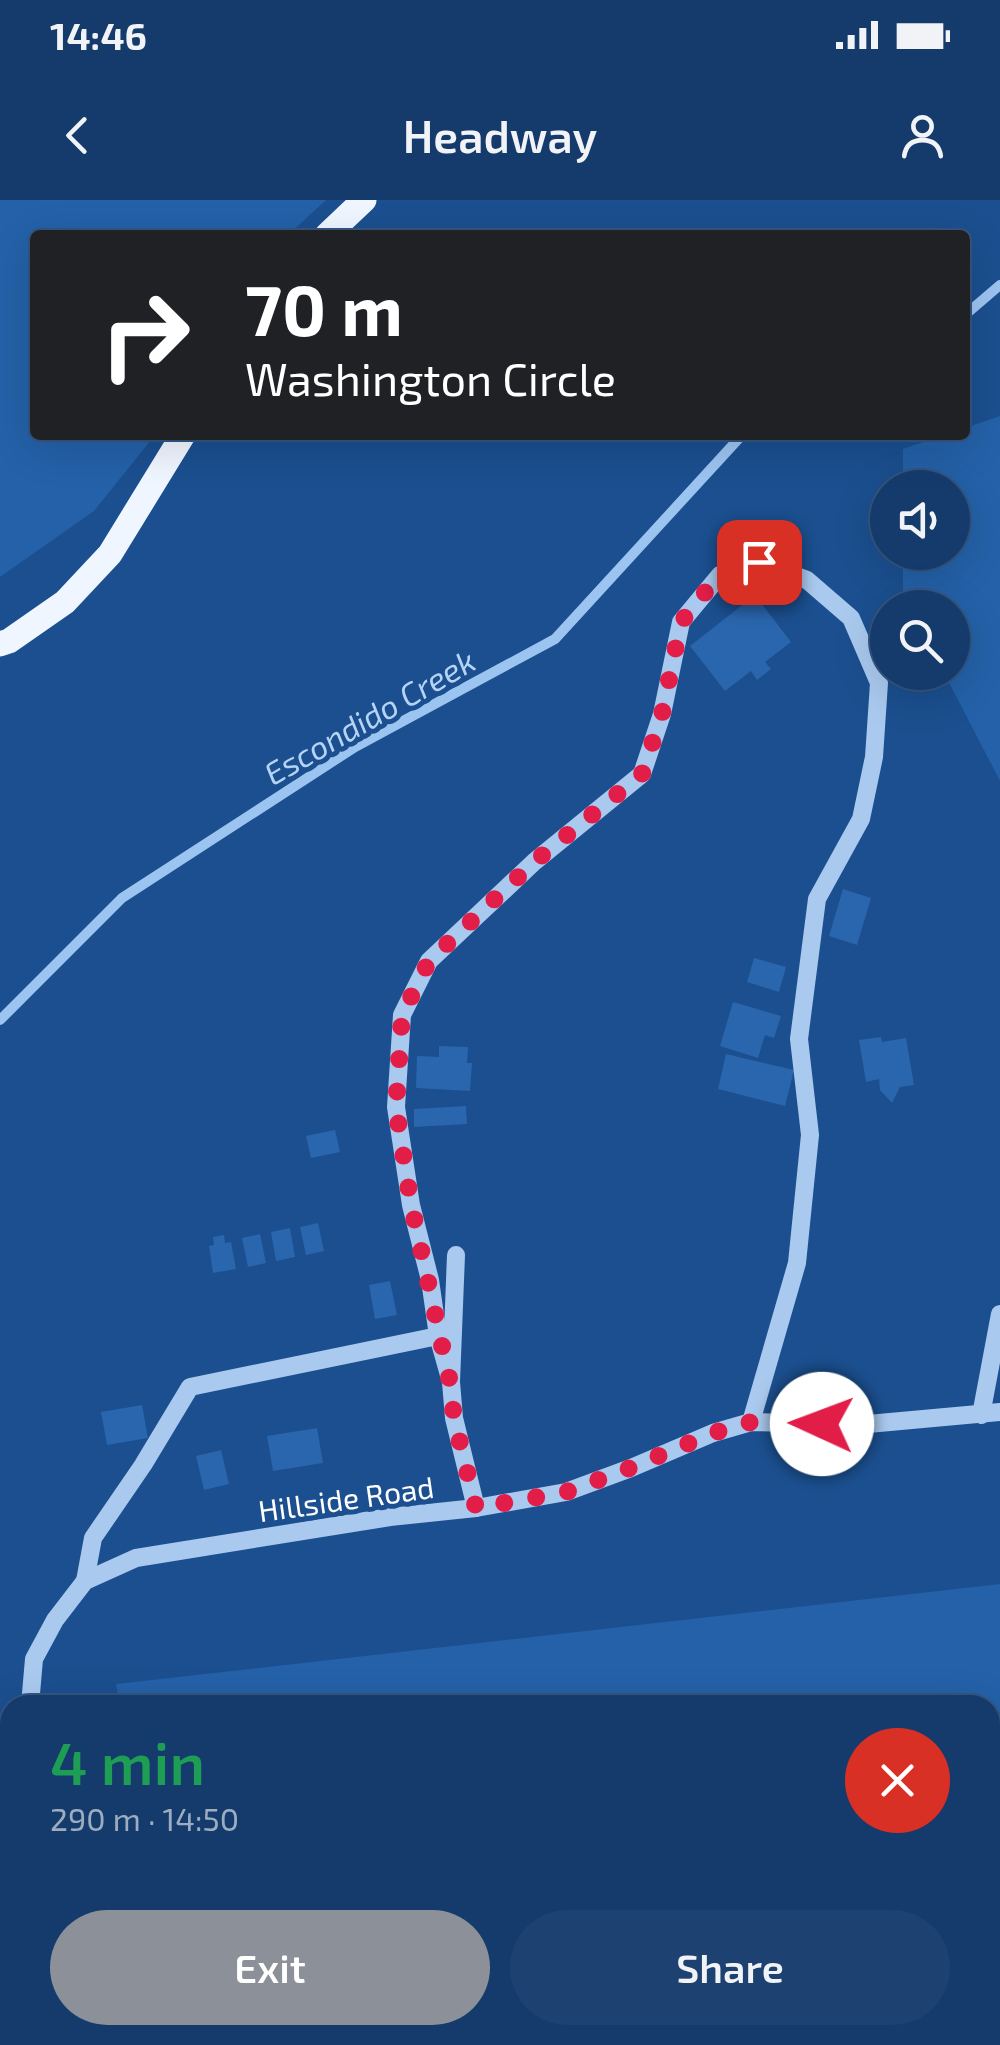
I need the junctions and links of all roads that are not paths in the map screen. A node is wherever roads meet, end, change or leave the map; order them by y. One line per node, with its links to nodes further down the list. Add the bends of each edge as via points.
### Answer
1 (364, 200): 2 (main road)
2 (333, 230)
3 (180, 440): 4 (main road, via 110,554 65,602)
4 (0, 644)
5 (456, 1255): 8 (street)
6 (1000, 1314): 10 (street)
7 (438, 1336): 8 (street); 11 (street, via 396,1108 402,1015 429,961 534,862 642,774 681,622 720,574 759,562 807,580 851,618 879,683 861,818 817,899 799,1040 810,1135 797,1263); 13 (street, via 190,1387 93,1538)
8 (450, 1382): 12 (street)
9 (1000, 1412): 10 (street, Hillside Road)
10 (981, 1415): 11 (street, Hillside Road, via 856,1425)
11 (751, 1422): 12 (street, Hillside Road, via 566,1492)
12 (476, 1508): 13 (street, Hillside Road, via 136,1558)
13 (85, 1581): 14 (street, Hillside Road, via 34,1659)
14 (31, 1695)

